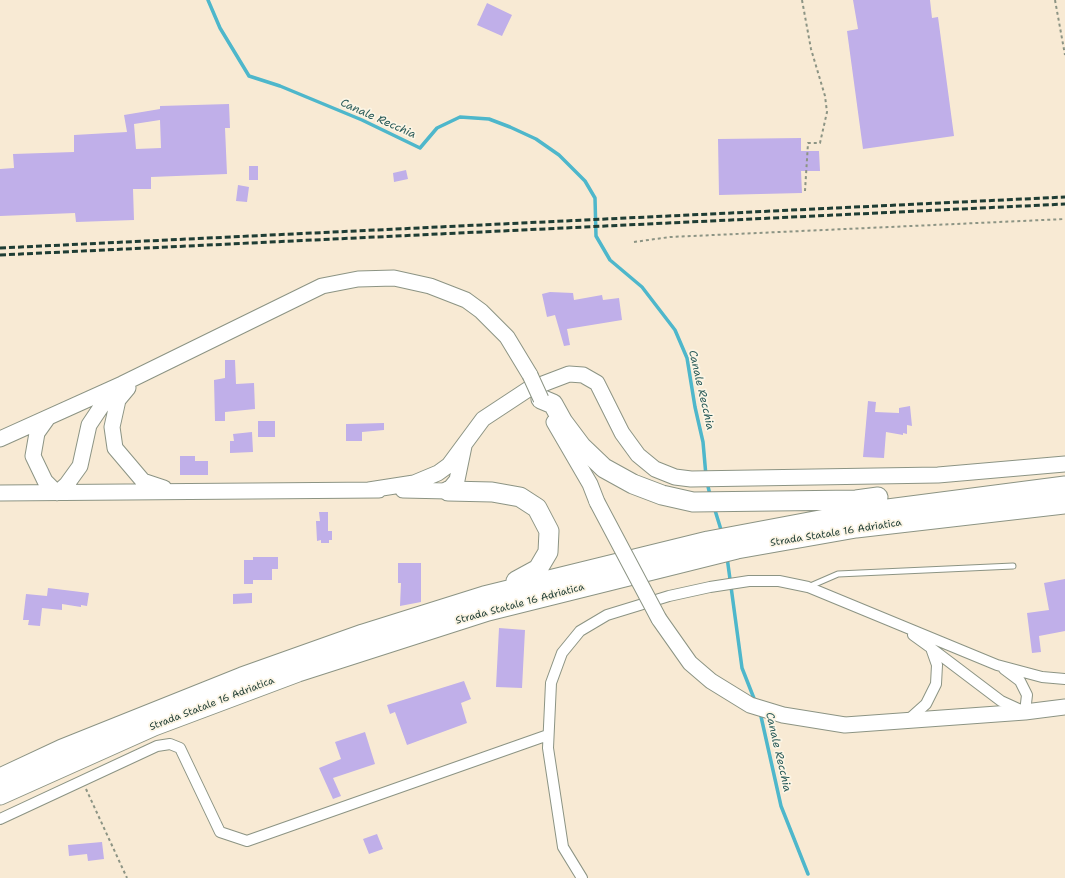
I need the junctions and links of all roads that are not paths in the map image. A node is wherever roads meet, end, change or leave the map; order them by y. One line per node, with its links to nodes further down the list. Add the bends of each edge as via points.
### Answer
1 (139, 375): 2 (main road); 3 (main road, bridge, via 322,286 358,279 394,278 430,286 466,300 481,311 507,337); 13 (main road, via 118,400 112,427 115,448 143,481)
2 (122, 384): 4 (main road); 15 (main road, via 101,406 89,425 80,466)
3 (541, 399): 9 (highway, via 553,404 581,446 604,468 633,484 662,495 693,502 856,500 1061,476); 28 (main road, bridge, via 590,484 597,502 659,618 690,663 711,681 750,705 783,715 845,725)
4 (47, 419): 5 (main road); 15 (main road, via 37,433 33,456 45,481)
5 (0, 439)
6 (465, 444): 7 (main road, via 483,419 527,390 569,374 584,375 597,382 622,434 638,455 655,469 675,477 716,479 938,475); 8 (main road); 12 (main road, via 457,480)
7 (1065, 464)
8 (449, 465): 11 (main road, via 438,473 414,483); 12 (main road, via 445,479)
9 (1065, 479)
10 (1065, 486): 17 (highway, Strada Statale 16 Adriatica, via 856,512)
11 (369, 490): 12 (main road); 13 (main road)
12 (448, 491): 21 (highway, via 492,492 520,497 537,508 549,531 548,552 538,569)
13 (185, 492): 15 (main road)
14 (0, 493): 15 (main road)
15 (57, 493)
16 (1065, 504): 17 (highway, Strada Statale 16 Adriatica)
17 (737, 543): 18 (highway, Strada Statale 16 Adriatica)
18 (710, 548): 21 (highway, Strada Statale 16 Adriatica); 31 (highway, Strada Statale 16 Adriatica, via 488,611 298,672 154,726)
19 (1013, 566): 20 (lane, via 838,574)
20 (808, 587): 22 (street); 29 (street, via 779,581 749,581 668,596 607,615 580,631 562,653 551,683)
21 (484, 596): 30 (highway, Strada Statale 16 Adriatica, via 363,634 242,677 62,749)
22 (903, 628): 23 (street); 24 (street)
23 (931, 648): 27 (street, via 1001,701); 28 (street, via 937,665 936,684 926,704)
24 (997, 665): 25 (street, via 1042,678); 27 (street, via 1020,681 1028,695)
25 (1065, 679)
26 (1064, 708): 27 (main road)
27 (1025, 712): 28 (main road)
28 (906, 722)
29 (548, 735): 32 (street, via 246,841 220,832 180,748 170,744 157,746); 33 (street, via 563,847)
30 (0, 778)
31 (0, 795)
32 (0, 819)
33 (582, 878)

